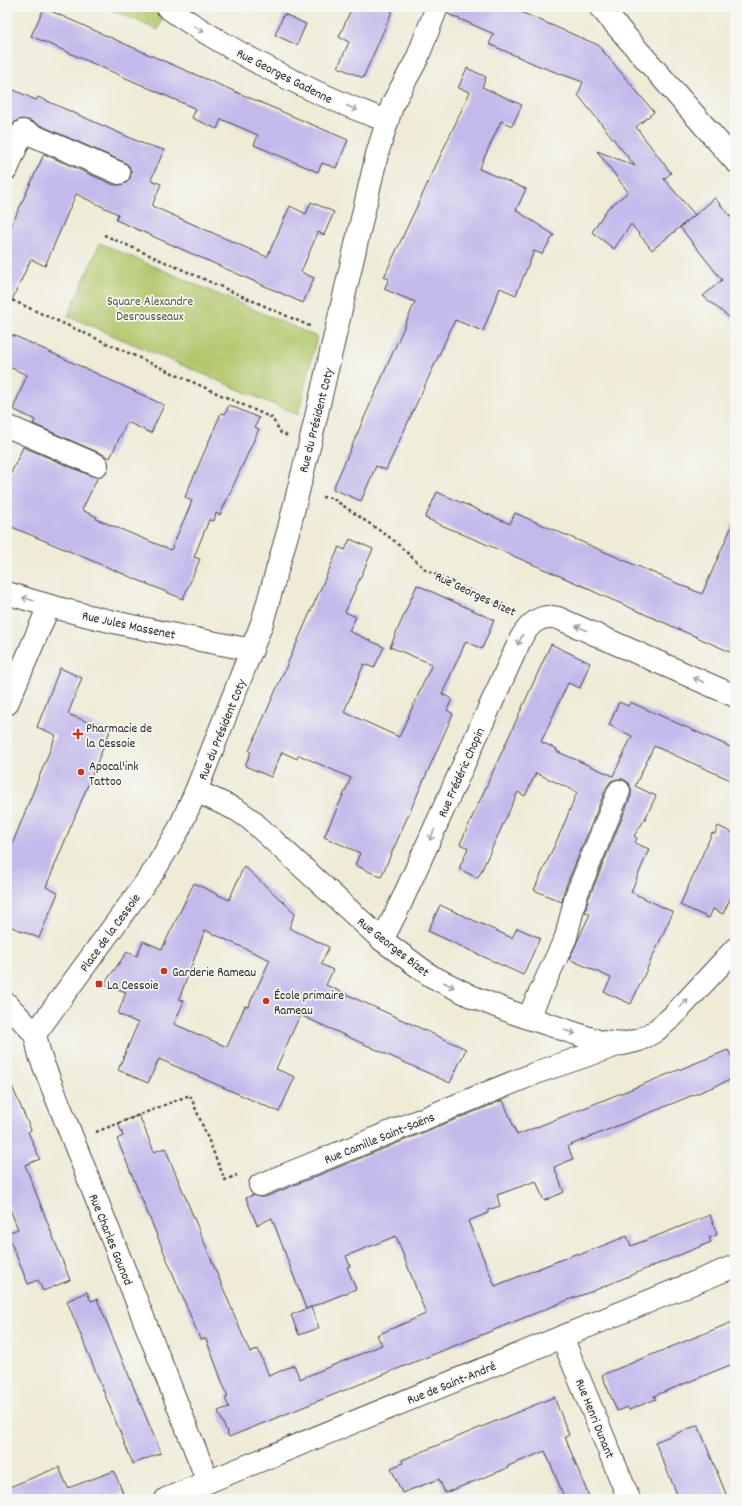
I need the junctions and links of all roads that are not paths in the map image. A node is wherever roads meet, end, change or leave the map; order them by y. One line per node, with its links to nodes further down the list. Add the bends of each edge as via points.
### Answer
1 (167, 7): 4 (street, Rue Georges Gadenne, one-way to 4, via 280,76)
2 (436, 7): 4 (street, Rue du Président Coty, via 416,59 393,103)
3 (600, 7): 5 (street)
4 (387, 121): 12 (street, Rue du Président Coty, via 368,191 297,494 262,623)
5 (735, 161)
6 (7, 169): 7 (street, via 23,131)
7 (119, 173)
8 (7, 426): 9 (street)
9 (97, 465)
10 (7, 593): 11 (street, Rue Jules Massenet, one-way to 10)
11 (49, 606): 12 (street, Rue Jules Massenet); 14 (street)
12 (252, 650): 15 (street, Rue du Président Coty)
13 (735, 696): 18 (street, Rue Frédéric Chopin, one-way to 18, via 564,621 549,616 533,622 521,638)
14 (7, 704)
15 (196, 790): 17 (street, Rue du Président Coty); 18 (street, Rue Georges Bizet, via 250,819)
16 (619, 791): 21 (street, via 576,896 566,936)
17 (179, 829): 22 (street, Place de la Cessoie, via 154,871)
18 (382, 940): 21 (street, Rue Georges Bizet, one-way to 21, via 431,976 473,997)
19 (735, 949): 23 (street, Rue Georges Bizet, one-way to 19, via 639,1040 654,1032)
20 (7, 1004): 22 (street)
21 (528, 1018): 23 (street, Rue Georges Bizet, one-way to 23, via 601,1042)
22 (35, 1034): 28 (street, Rue Charles Gounod, via 40,1056 73,1142)
23 (623, 1044): 24 (street, Rue Georges Bizet)
24 (499, 1088): 25 (street, Rue Camille Saint-Saëns)
25 (260, 1186)
26 (735, 1266): 27 (street, Rue de Saint-André)
27 (562, 1337): 28 (street, Rue de Saint-André); 30 (street, Rue Henri Dunant)
28 (208, 1482): 29 (street, Rue de Saint-André)
29 (166, 1499)
30 (629, 1499)

